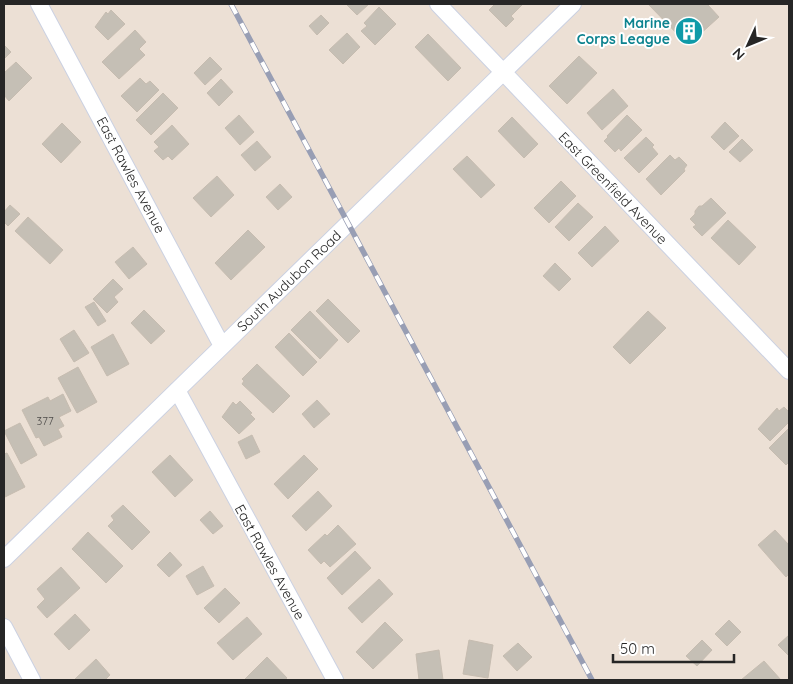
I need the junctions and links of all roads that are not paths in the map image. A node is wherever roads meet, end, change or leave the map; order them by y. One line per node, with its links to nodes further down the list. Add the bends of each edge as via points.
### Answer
1 (39, 4): 5 (street, East Rawles Avenue)
2 (438, 4): 4 (street, East Greenfield Avenue)
3 (573, 4): 4 (street, South Audubon Road)
4 (503, 73): 5 (street, South Audubon Road); 6 (street, East Greenfield Avenue)
5 (222, 346): 7 (street, South Audubon Road)
6 (789, 371)
7 (177, 390): 8 (street, South Audubon Road); 11 (street, East Rawles Avenue)
8 (4, 559)
9 (4, 627): 10 (street)
10 (32, 680)
11 (335, 680)

